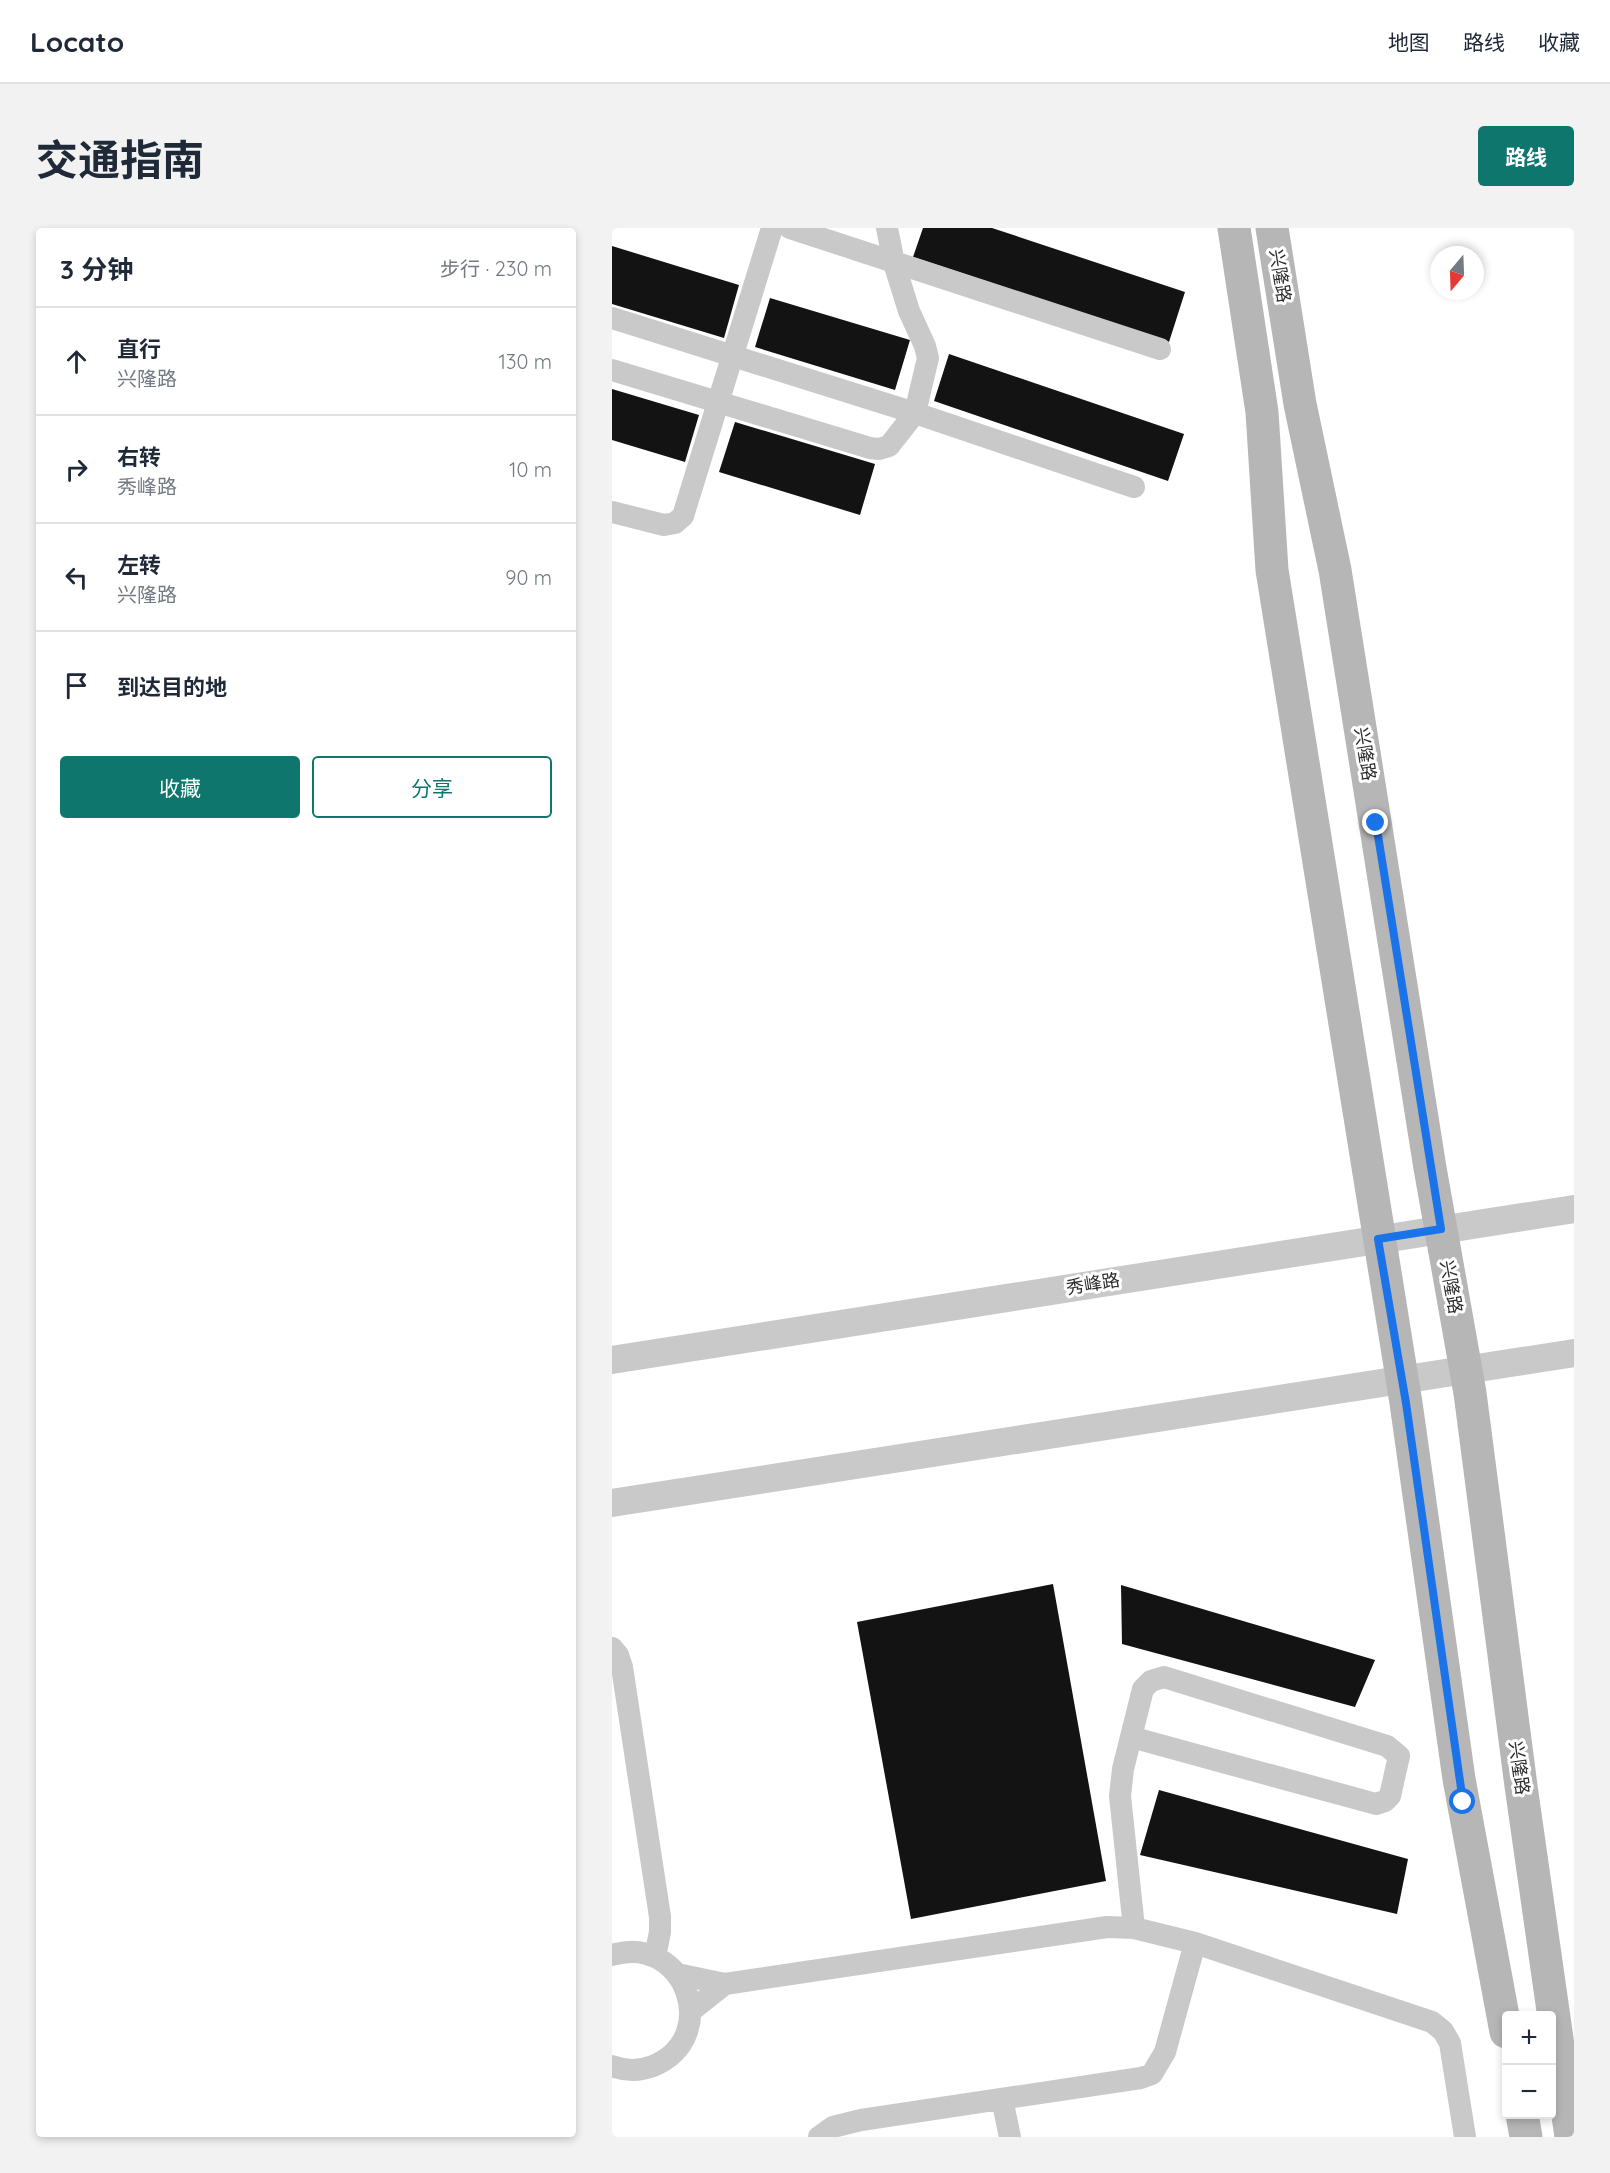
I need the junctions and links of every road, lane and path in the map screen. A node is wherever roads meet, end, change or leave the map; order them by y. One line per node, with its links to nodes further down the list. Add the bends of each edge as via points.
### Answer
1 (772, 228): 9 (street)
2 (790, 228): 6 (street)
3 (887, 228): 6 (street)
4 (1234, 228): 17 (main road, via 1262,412 1272,570)
5 (1272, 228): 16 (main road, 兴隆路, via 1300,404 1335,570)
6 (894, 263): 8 (street); 12 (street, via 928,358)
7 (612, 318): 9 (street)
8 (1160, 349)
9 (732, 356): 11 (street); 12 (street)
10 (612, 370): 11 (street)
11 (718, 402): 12 (street, via 879,449 888,447); 14 (street, via 683,516 664,525)
12 (915, 412): 13 (street)
13 (1134, 488)
14 (612, 512)
15 (1574, 1209): 16 (street, 秀峰路)
16 (1441, 1229): 17 (street, 秀峰路); 20 (main road, 兴隆路)
17 (1378, 1239): 19 (street, 秀峰路); 21 (main road)
18 (1574, 1353): 20 (street)
19 (612, 1360)
20 (1466, 1369): 21 (street); 40 (main road, 兴隆路)
21 (1401, 1379): 22 (street); 32 (main road, via 1459,1779)
22 (612, 1503)
23 (612, 1648): 28 (street, via 622,1667 660,1917)
24 (1131, 1737): 24 (street, via 1143,1689 1164,1677 1387,1746 1399,1756 1399,1762 1390,1796 1376,1804); 25 (street, via 1120,1796)
25 (1134, 1928): 26 (street); 30 (street, via 1107,1927)
26 (1195, 1943): 34 (street, via 1165,2052 1152,2074); 38 (street, via 1431,2022 1450,2043)
27 (612, 1955): 28 (street, via 629,1952)
28 (655, 1957): 29 (street)
29 (677, 1974): 30 (street); 31 (street, via 687,1990)
30 (725, 1984): 31 (street)
31 (691, 2011): 33 (street, via 687,2032 668,2057 639,2069)
32 (1502, 2011)
33 (612, 2066)
34 (1002, 2099): 36 (street, via 861,2120 833,2127); 37 (street)
35 (1523, 2119): 39 (main road)
36 (819, 2137)
37 (1010, 2137)
38 (1465, 2137)
39 (1526, 2137)
40 (1570, 2137)

